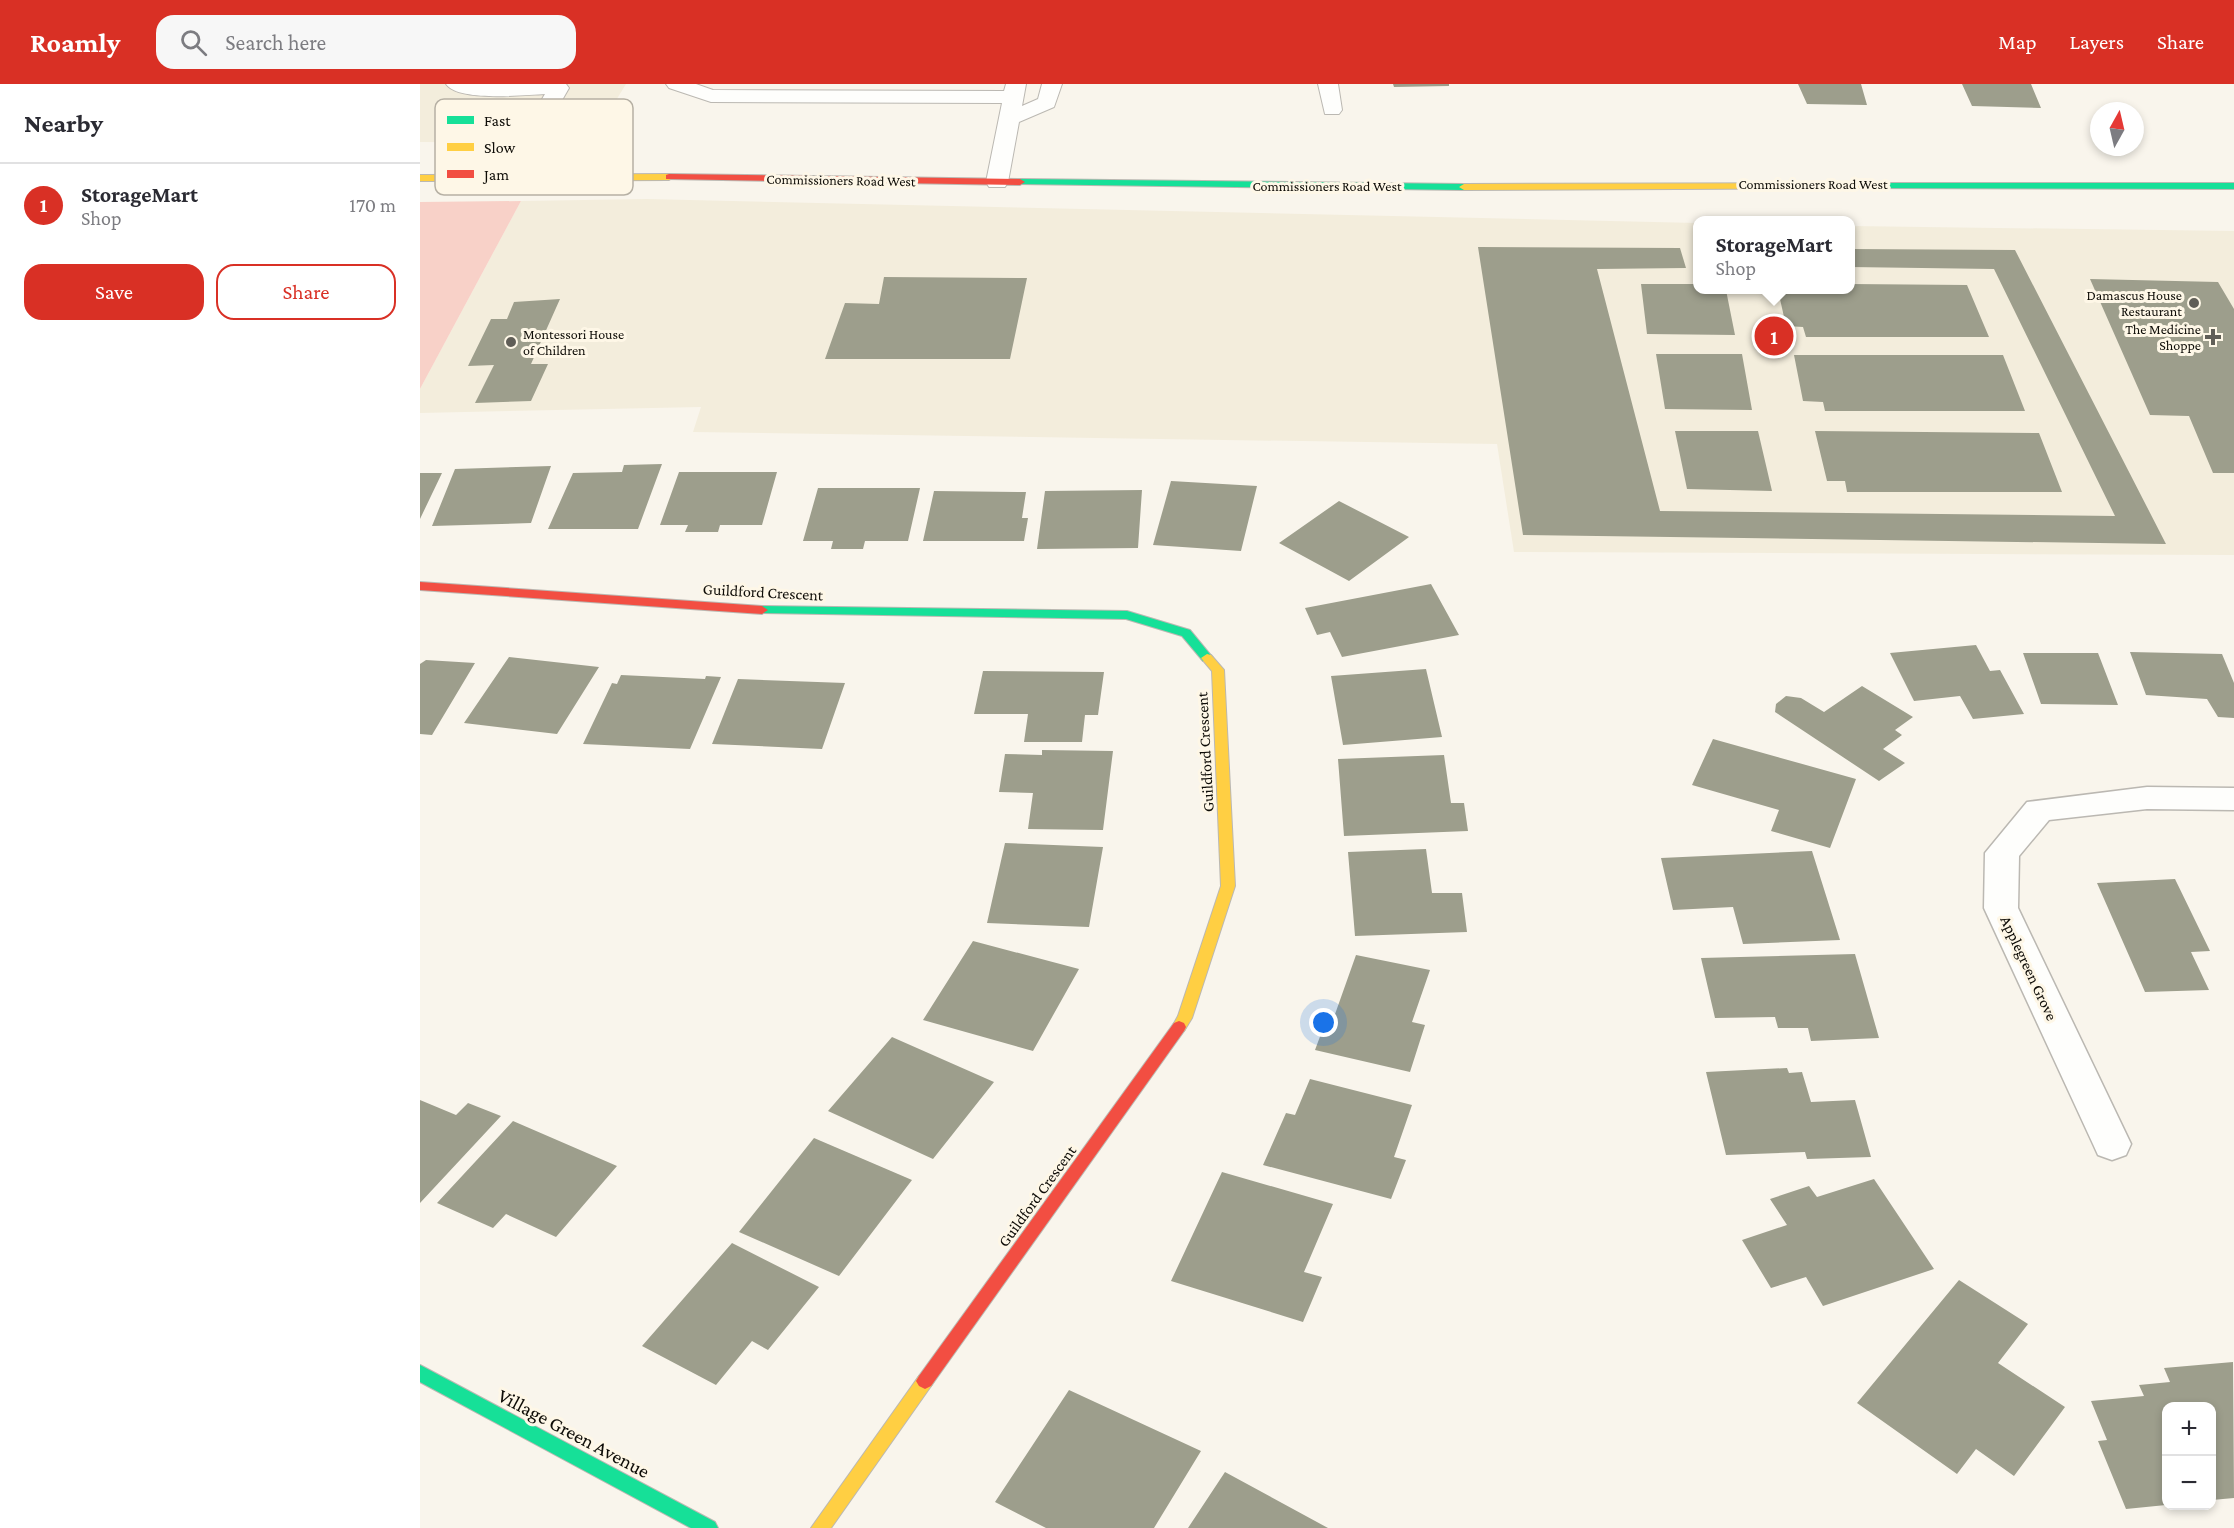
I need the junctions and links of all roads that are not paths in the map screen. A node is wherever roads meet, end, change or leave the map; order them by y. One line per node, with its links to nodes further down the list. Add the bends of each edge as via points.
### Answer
1 (456, 84): 5 (lane, via 471,89)
2 (676, 84): 6 (lane, via 711,96)
3 (1052, 84): 9 (lane, via 1047,103)
4 (1328, 84): 8 (lane)
5 (560, 86): 7 (lane)
6 (1014, 91): 9 (lane)
7 (552, 99)
8 (1332, 110)
9 (1009, 119): 13 (lane)
10 (633, 177): 13 (main road, Commissioners Road West)
11 (420, 178): 12 (main road, Commissioners Road West)
12 (435, 178)
13 (997, 182): 14 (main road, Commissioners Road West)
14 (2234, 186)
15 (420, 586): 20 (main road, Guildford Crescent, via 790,612 1127,615 1186,633 1218,670 1228,886 1185,1018)
16 (2234, 799): 17 (street, Applegreen Grove, via 2147,798 2039,810 2002,853 2001,908)
17 (2112, 1144)
18 (420, 1373): 19 (main road, Village Green Avenue)
19 (709, 1528)
20 (820, 1528)

